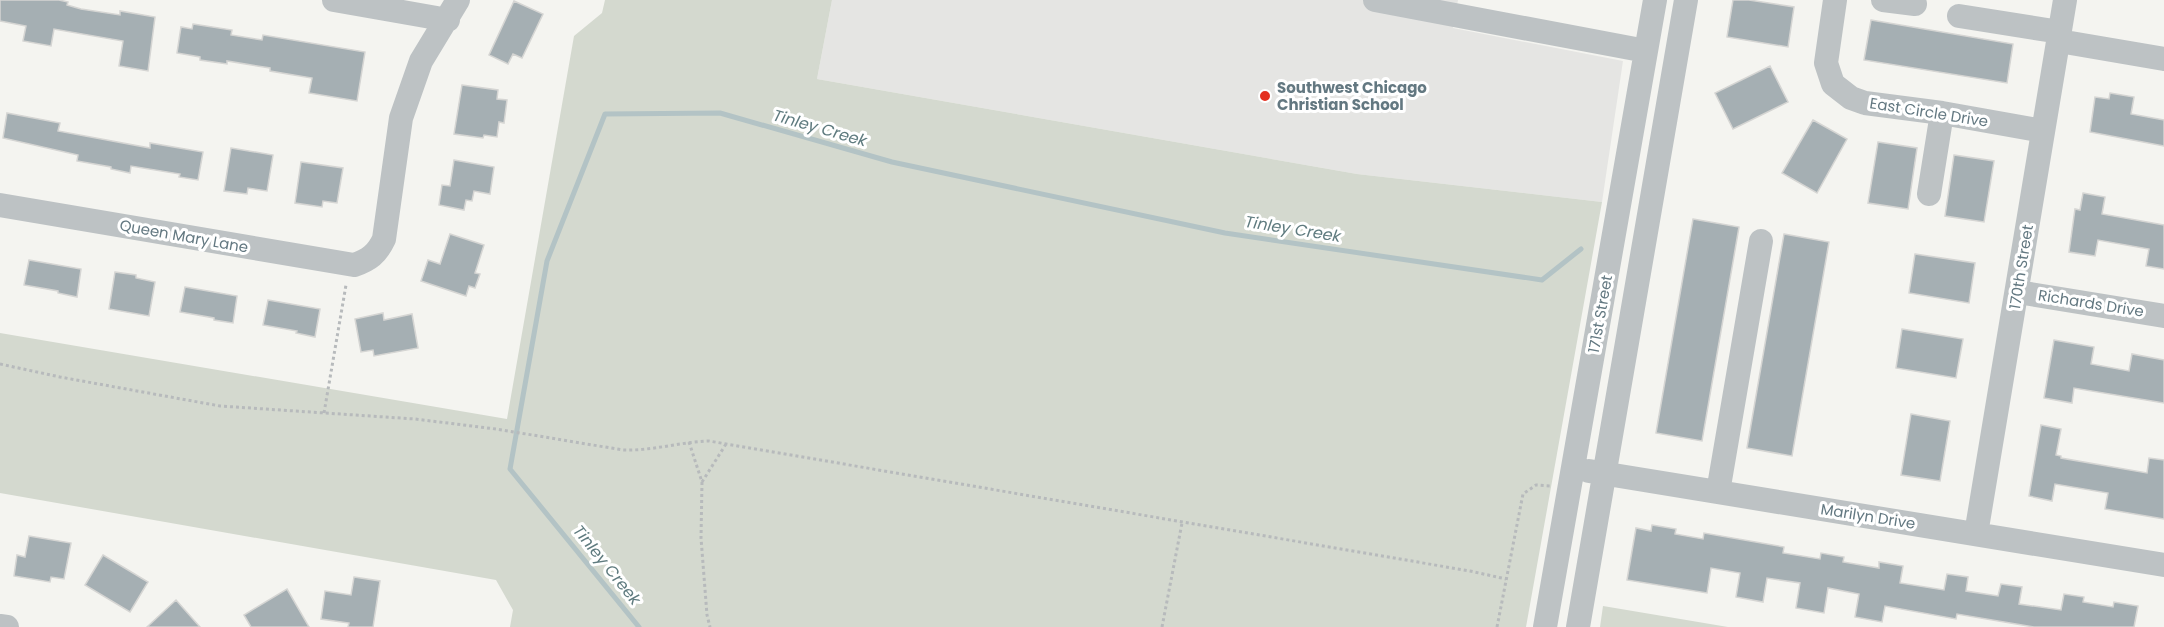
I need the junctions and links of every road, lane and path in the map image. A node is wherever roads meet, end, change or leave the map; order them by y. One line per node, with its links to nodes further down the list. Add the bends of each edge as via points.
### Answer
1 (334, 0): 11 (street)
2 (1375, 0): 8 (street)
3 (1655, 0): 14 (street, 171st Street)
4 (1686, 0): 29 (street, 171st Street)
5 (1835, 0): 16 (street, East Circle Drive, via 1826,63 1833,84 1865,103)
6 (1883, 0): 9 (street)
7 (2065, 0): 13 (street, 170th Street)
8 (1400, 3): 10 (street)
9 (1915, 4)
10 (1450, 7): 14 (street)
11 (453, 10): 21 (street, via 421,61 401,118 384,239 378,251)
12 (1959, 16): 13 (street)
13 (2059, 36): 15 (street); 17 (street, 170th Street)
14 (1646, 51): 28 (street, 171st Street)
15 (2164, 59)
16 (1942, 113): 17 (street, East Circle Drive); 18 (street)
17 (2043, 131): 22 (street, 170th Street)
18 (1929, 194)
19 (0, 205): 21 (street, Queen Mary Lane)
20 (1761, 241): 32 (street)
21 (357, 262): 25 (path, via 346,285)
22 (2018, 292): 23 (street, Richards Drive); 34 (street, 170th Street)
23 (2164, 316)
24 (0, 364): 25 (path, via 220,406)
25 (324, 413): 26 (path, via 416,419 623,450 642,451)
26 (689, 442): 27 (path); 30 (path)
27 (726, 444): 30 (path); 33 (path)
28 (1573, 468): 29 (street, Marilyn Drive); 42 (street, 171st Street)
29 (1603, 473): 32 (street, Marilyn Drive); 43 (street, 171st Street)
30 (702, 482): 39 (path, via 701,538)
31 (1556, 486): 36 (path, via 1536,485 1523,494)
32 (1719, 492): 34 (street, Marilyn Drive)
33 (1182, 523): 36 (path); 40 (path)
34 (1976, 534): 35 (street, Marilyn Drive)
35 (2164, 565)
36 (1506, 579): 41 (path)
37 (0, 626): 38 (street)
38 (8, 627)
39 (710, 627)
40 (1162, 627)
41 (1497, 627)
42 (1545, 627)
43 (1578, 627)

